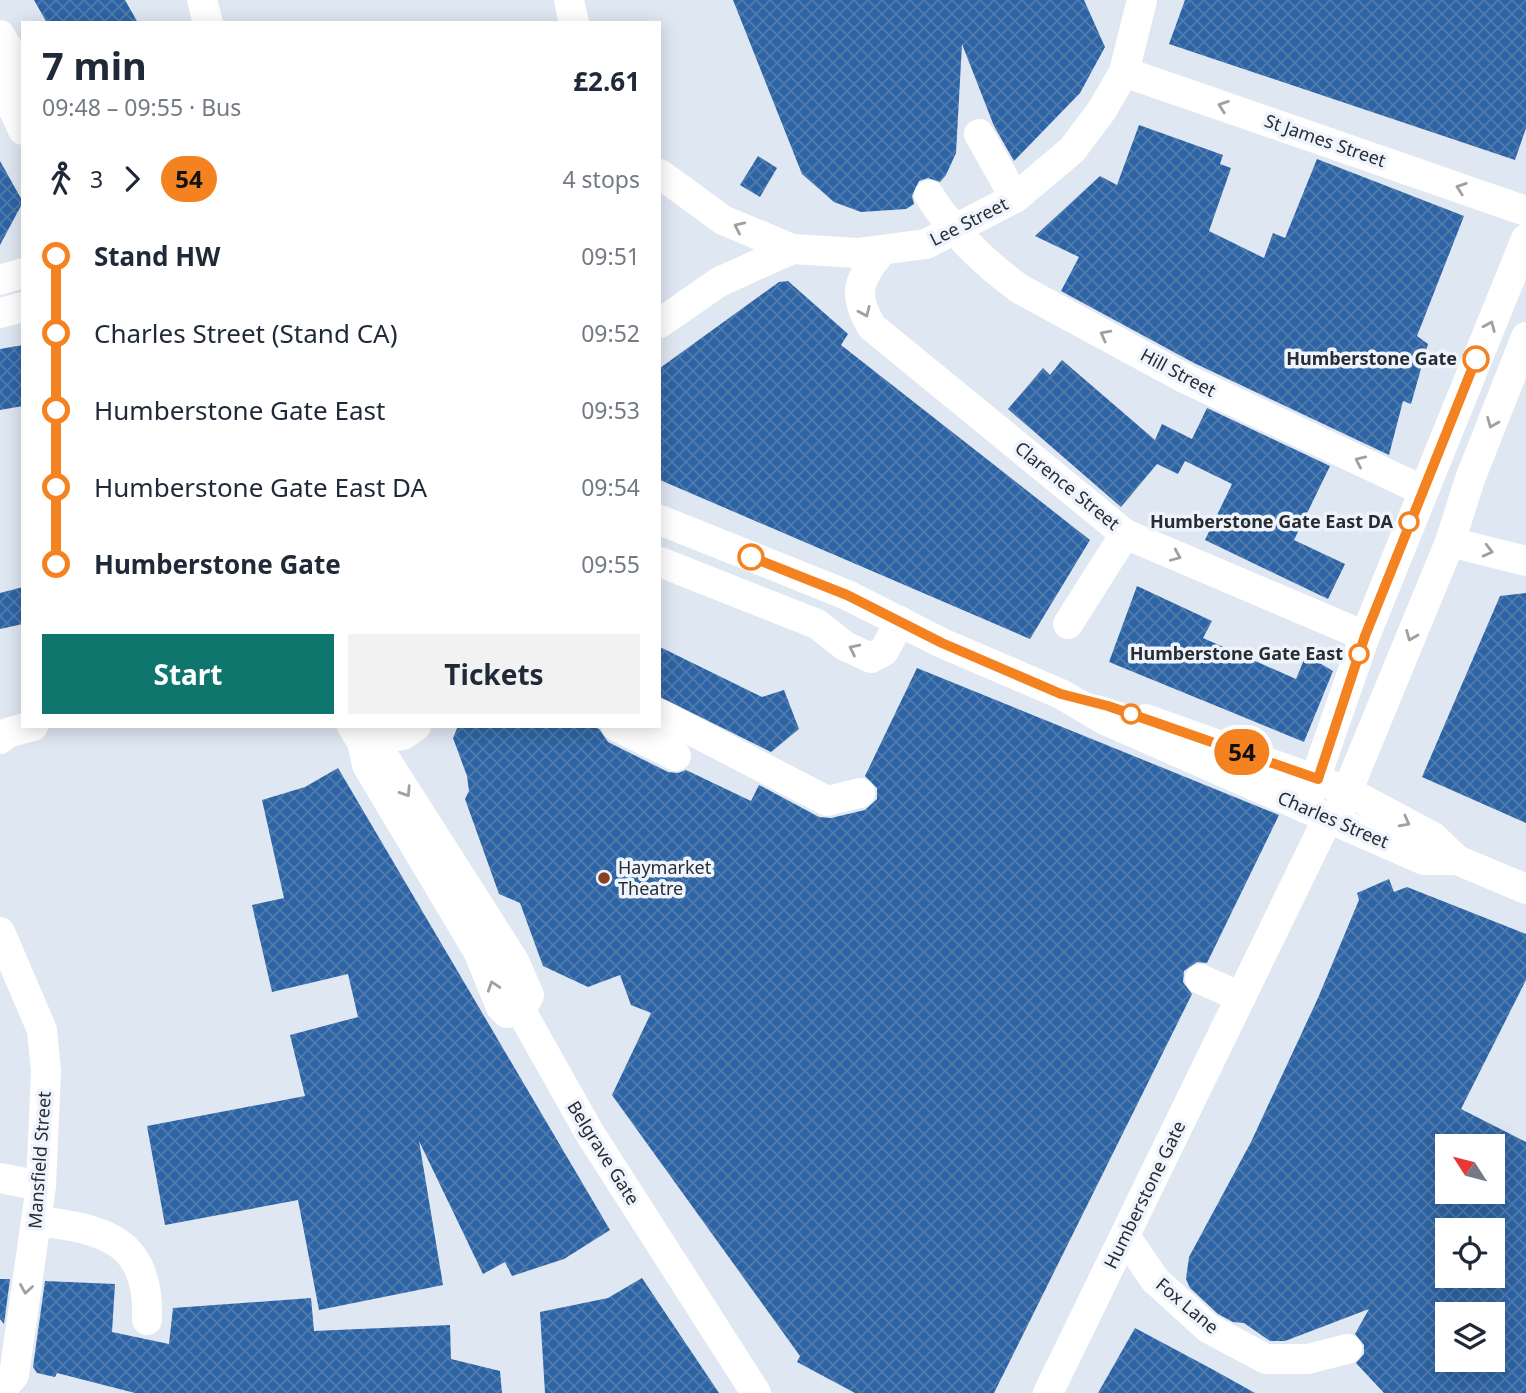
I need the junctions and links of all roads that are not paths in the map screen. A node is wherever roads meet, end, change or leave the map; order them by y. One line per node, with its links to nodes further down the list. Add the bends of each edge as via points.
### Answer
1 (202, 0): 4 (street)
2 (569, 0): 5 (street)
3 (1142, 0): 8 (street, Lee Street)
4 (207, 21)
5 (574, 21)
6 (2, 43): 7 (street)
7 (21, 72)
8 (1124, 72): 14 (street, Lee Street, via 1072,150); 15 (street, St James Street, one-way to 8)
9 (0, 80): 10 (street)
10 (21, 126)
11 (979, 134): 14 (street)
12 (661, 175): 18 (street, Lee Street, one-way to 12, via 723,220)
13 (929, 195): 16 (street, Hill Street)
14 (1015, 198): 16 (street, Lee Street)
15 (1526, 211)
16 (951, 229): 19 (street, Lee Street, via 926,244); 26 (street, Hill Street, one-way to 16, via 1186,379 1020,289)
17 (1526, 239): 26 (street, Humberstone Gate, one-way to 17)
18 (792, 248): 19 (street, Lee Street); 24 (street, via 719,282)
19 (881, 252): 28 (street, Clarence Street, one-way to 28, via 859,288 861,309 872,327)
20 (21, 274): 21 (street)
21 (0, 280)
22 (21, 308): 23 (street)
23 (0, 313)
24 (661, 322)
25 (1526, 337): 29 (street, one-way to 29)
26 (1422, 490): 34 (street, Humberstone Gate)
27 (661, 520): 32 (street, Charles Street)
28 (1125, 534): 33 (street); 34 (street, Clarence Street, one-way to 34)
29 (1450, 542): 30 (street, one-way to 30); 44 (street, one-way to 44)
30 (1526, 561)
31 (661, 562): 32 (street, one-way to 31, via 884,652 872,658 845,646 817,624)
32 (900, 621): 35 (street, Charles Street)
33 (1068, 624)
34 (1365, 636): 43 (street, Humberstone Gate)
35 (1061, 694): 43 (street, Charles Street); 46 (street, Charles Street, via 1105,720)
36 (661, 715): 45 (street, via 827,801)
37 (26, 728): 41 (street)
38 (413, 728): 40 (street, via 403,734)
39 (620, 728): 42 (street)
40 (357, 734): 59 (street, Belgrave Gate, via 382,754 514,961 529,995 521,1011 589,1132)
41 (0, 738)
42 (677, 756)
43 (1318, 779): 44 (street, Charles Street); 46 (street, Humberstone Gate)
44 (1347, 791): 46 (street); 47 (street, Charles Street, one-way to 47, via 1433,837)
45 (860, 793)
46 (1323, 816): 47 (street, Charles Street, via 1424,860); 51 (street, Humberstone Gate)
47 (1457, 860): 48 (street, Charles Street)
48 (1526, 889)
49 (0, 932): 53 (street, Mansfield Street, via 41,1031 46,1103)
50 (1199, 979): 51 (street)
51 (1241, 998): 55 (street, Humberstone Gate)
52 (0, 1178): 53 (street)
53 (41, 1186): 54 (street, Mansfield Street)
54 (37, 1221): 56 (street, via 95,1230 128,1249 144,1281); 58 (street, Mansfield Street, one-way to 58, via 14,1376)
55 (1125, 1236): 57 (street, Fox Lane, via 1154,1280 1208,1328 1266,1359 1308,1359); 60 (street, Humberstone Gate)
56 (147, 1320)
57 (1347, 1349)
58 (0, 1391)
59 (756, 1393)
60 (1048, 1393)

